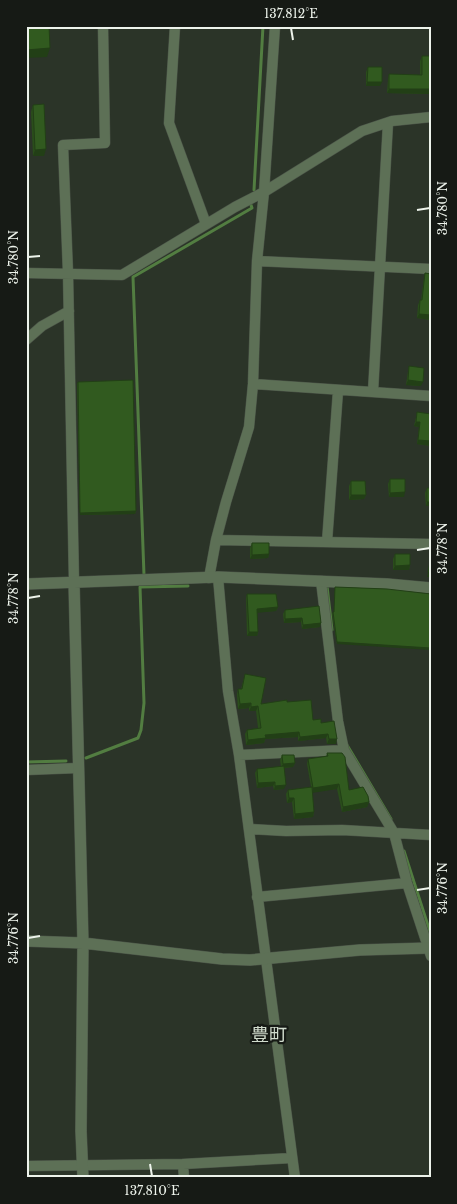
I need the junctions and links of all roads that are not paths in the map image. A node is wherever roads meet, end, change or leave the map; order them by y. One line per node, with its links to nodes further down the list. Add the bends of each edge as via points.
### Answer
1 (103, 26): 12 (street, via 105,143 63,145)
2 (175, 26): 7 (street, via 168,123)
3 (275, 26): 6 (street)
4 (431, 117): 5 (street)
5 (388, 123): 6 (street, via 362,131); 9 (street)
6 (264, 192): 7 (street); 8 (street)
7 (206, 224): 12 (street, via 122,274)
8 (257, 261): 9 (street); 15 (street)
9 (381, 266): 10 (street); 17 (street)
10 (431, 269)
11 (26, 273): 12 (street)
12 (68, 274): 13 (street)
13 (69, 311): 14 (street, via 42,326); 23 (street)
14 (26, 340)
15 (253, 384): 16 (street); 19 (street, via 249,427)
16 (338, 391): 17 (street); 20 (street)
17 (373, 392): 18 (street)
18 (431, 396)
19 (216, 540): 20 (street); 22 (street)
20 (327, 542): 21 (street)
21 (431, 544)
22 (213, 578): 23 (street); 25 (street); 28 (street)
23 (74, 582): 24 (street); 29 (street)
24 (26, 584)
25 (321, 585): 26 (street); 27 (street)
26 (431, 588)
27 (344, 750): 28 (street); 32 (street)
28 (239, 755): 31 (street)
29 (78, 768): 30 (street); 37 (street)
30 (26, 770)
31 (249, 829): 32 (street); 35 (street)
32 (397, 833): 33 (street); 34 (street)
33 (431, 835)
34 (407, 883): 35 (street); 38 (street)
35 (257, 897): 39 (street)
36 (26, 941): 37 (street)
37 (83, 942): 39 (street, via 222,959); 42 (street)
38 (430, 951): 39 (street, via 360,950)
39 (265, 959): 40 (street)
40 (292, 1158): 41 (street); 46 (street)
41 (183, 1164): 42 (street); 45 (street)
42 (82, 1165): 43 (street); 44 (street)
43 (26, 1166)
44 (83, 1178)
45 (184, 1178)
46 (295, 1178)

